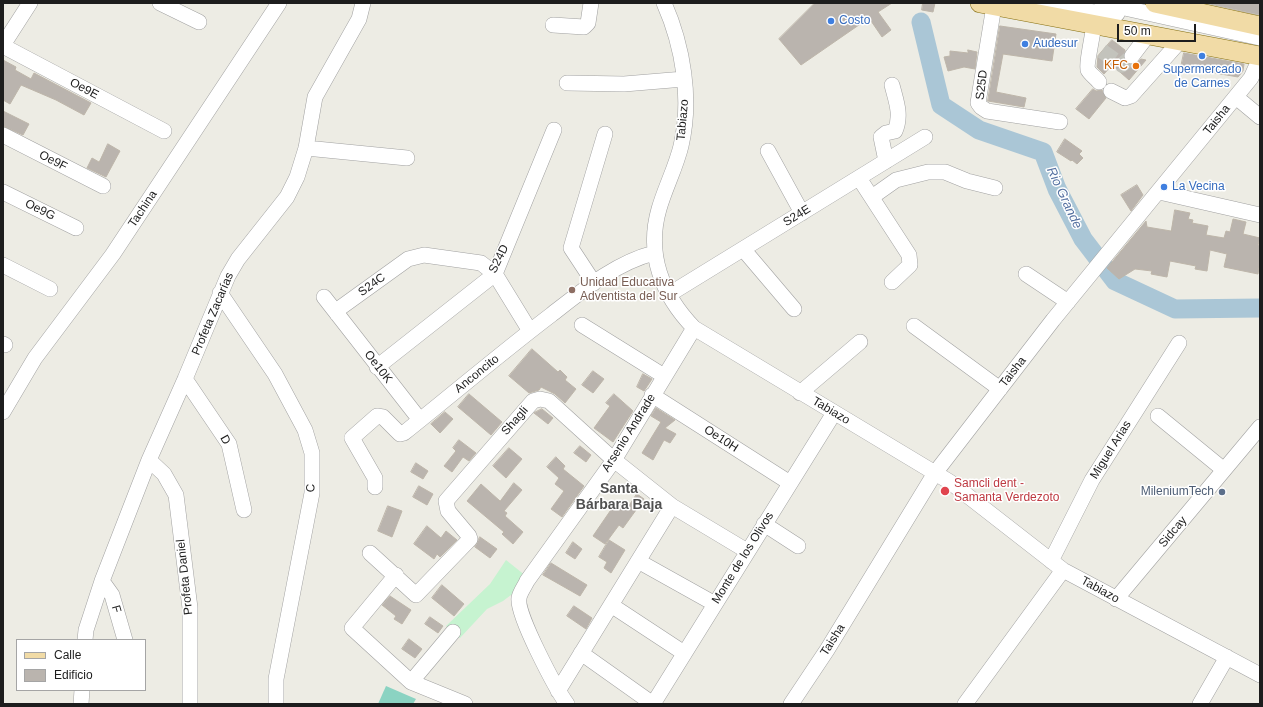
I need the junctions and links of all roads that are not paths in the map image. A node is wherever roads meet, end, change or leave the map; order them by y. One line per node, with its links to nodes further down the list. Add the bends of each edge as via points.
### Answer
1 (30, 3): 18 (street)
2 (160, 3): 11 (street)
3 (279, 3): 73 (street, Tachina, via 113,254 35,358)
4 (363, 3): 34 (street, Profeta Zacarías, via 359,19 315,97)
5 (591, 3): 12 (street, via 588,23 584,27)
6 (664, 3): 21 (street, Tabiazo, via 676,34)
7 (1040, 3): 10 (street, via 1100,13)
8 (1102, 3): 10 (street)
9 (987, 4): 13 (main road); 28 (street, S25D, via 978,103 980,107 987,111)
10 (1155, 9): 14 (main road); 16 (street)
11 (200, 22)
12 (553, 25)
13 (1094, 25): 15 (main road); 22 (street, via 1097,48 1087,62 1088,69)
14 (1260, 26)
15 (1148, 35): 17 (main road); 19 (street)
16 (1260, 38)
17 (1180, 41): 20 (main road); 25 (street, via 1131,96 1126,98)
18 (3, 46): 30 (street, Oe9E)
19 (1132, 56)
20 (1260, 57): 26 (street, Taisha, via 1251,78)
21 (684, 78): 23 (street, via 624,84); 48 (street, Tabiazo, via 685,118 681,145 655,224)
22 (1099, 82)
23 (567, 83)
24 (892, 85): 37 (street, via 899,110 899,123 895,130 881,137)
25 (1111, 91)
26 (1236, 97): 27 (street); 42 (street, Taisha)
27 (1260, 117)
28 (1060, 122)
29 (554, 130): 50 (street, S24D)
30 (164, 131)
31 (605, 134): 53 (street, via 571,248)
32 (3, 135): 39 (street, Oe9F)
33 (925, 137): 37 (street, S24E)
34 (306, 148): 36 (street); 55 (street, Profeta Zacarías, via 298,177 286,197 238,259)
35 (768, 151): 44 (street)
36 (407, 158)
37 (886, 161): 38 (street, S24E)
38 (859, 178): 43 (street); 44 (street, S24E)
39 (103, 186)
40 (995, 188): 43 (street, via 967,182 945,172 928,172 896,180)
41 (3, 192): 46 (street, Oe9G)
42 (1159, 192): 45 (street); 58 (street, Taisha)
43 (872, 196): 52 (street, via 909,255 910,265)
44 (802, 213): 47 (street, S24E)
45 (1260, 215)
46 (76, 228)
47 (743, 249): 56 (street, S24E); 59 (street)
48 (654, 253): 53 (street, Anconcito, via 638,257); 56 (street, Tabiazo)
49 (3, 265): 54 (street)
50 (495, 274): 60 (street, S24C, via 475,261 424,255 408,259 340,308); 64 (street); 67 (street, S24D)
51 (1026, 274): 58 (street)
52 (892, 282)
53 (594, 283): 64 (street, Anconcito)
54 (50, 289)
55 (220, 294): 69 (street, Profeta Zacarías); 109 (street, C, via 275,374 305,430 312,453 312,493 276,679)
56 (668, 295): 63 (street, Tabiazo)
57 (324, 297): 60 (street, Oe10K)
58 (1068, 302): 70 (street, Taisha)
59 (794, 310)
60 (337, 314): 67 (street, Oe10K)
61 (582, 325): 68 (street)
62 (914, 326): 70 (street)
63 (694, 328): 68 (street, Arsenio Andrade); 71 (street, Tabiazo)
64 (530, 331): 76 (street, Anconcito)
65 (860, 342): 71 (street)
66 (1179, 343): 91 (street, Miguel Arias, via 1092,480)
67 (377, 367): 76 (street, Oe10K)
68 (664, 376): 72 (street, Arsenio Andrade)
69 (185, 379): 78 (street, Profeta Zacarías); 85 (street, D, via 229,444)
70 (1000, 389): 81 (street, Taisha)
71 (800, 393): 74 (street, Tabiazo)
72 (652, 395): 79 (street, Arsenio Andrade); 82 (street, Oe10H)
73 (3, 412)
74 (834, 413): 81 (street, Tabiazo); 82 (street, Monte de los Olivos)
75 (1158, 416): 80 (street)
76 (420, 420): 83 (street, Anconcito, via 400,434 383,417 377,416 352,438 375,478)
77 (1260, 427): 80 (street, Sidcay)
78 (149, 460): 93 (street, Profeta Zacarías); 108 (street, Profeta Daniel, via 164,474 176,495 190,608)
79 (614, 460): 84 (street, Shagli); 92 (street, Shagli, via 549,401 533,401 446,501 448,511 469,536 469,542 416,596); 106 (street, Arsenio Andrade, via 527,581 518,598 523,617)
80 (1224, 470): 94 (street, Sidcay)
81 (935, 473): 91 (street, Tabiazo); 113 (street, Taisha)
82 (790, 483): 86 (street, Monte de los Olivos)
83 (375, 487)
84 (672, 506): 88 (street, Shagli); 90 (street)
85 (244, 510)
86 (764, 524): 87 (street); 88 (street, Monte de los Olivos)
87 (798, 546)
88 (747, 551): 95 (street, Monte de los Olivos)
89 (370, 553): 92 (street, Shagli)
90 (638, 561): 95 (street); 96 (street)
91 (1057, 565): 94 (street, Tabiazo); 114 (street, Miguel Arias)
92 (396, 575): 104 (street, via 352,628)
93 (102, 581): 98 (street, Profeta Zacarías); 99 (street, F, via 112,595)
94 (1116, 599): 102 (street, Tabiazo)
95 (715, 604): 101 (street, Monte de los Olivos)
96 (611, 605): 100 (street); 101 (street)
97 (454, 632): 104 (street)
98 (85, 639)
99 (125, 639)
100 (581, 653): 106 (street); 112 (street)
101 (684, 653): 112 (street, Monte de los Olivos)
102 (1227, 656): 103 (street, Tabiazo); 115 (street)
103 (1260, 675)
104 (411, 682): 110 (street)
105 (82, 691): 107 (street)
106 (558, 691): 111 (street, Arsenio Andrade)
107 (81, 704)
108 (190, 704)
109 (276, 704)
110 (465, 704)
111 (567, 704)
112 (653, 704)
113 (791, 704)
114 (965, 704)
115 (1200, 704)

